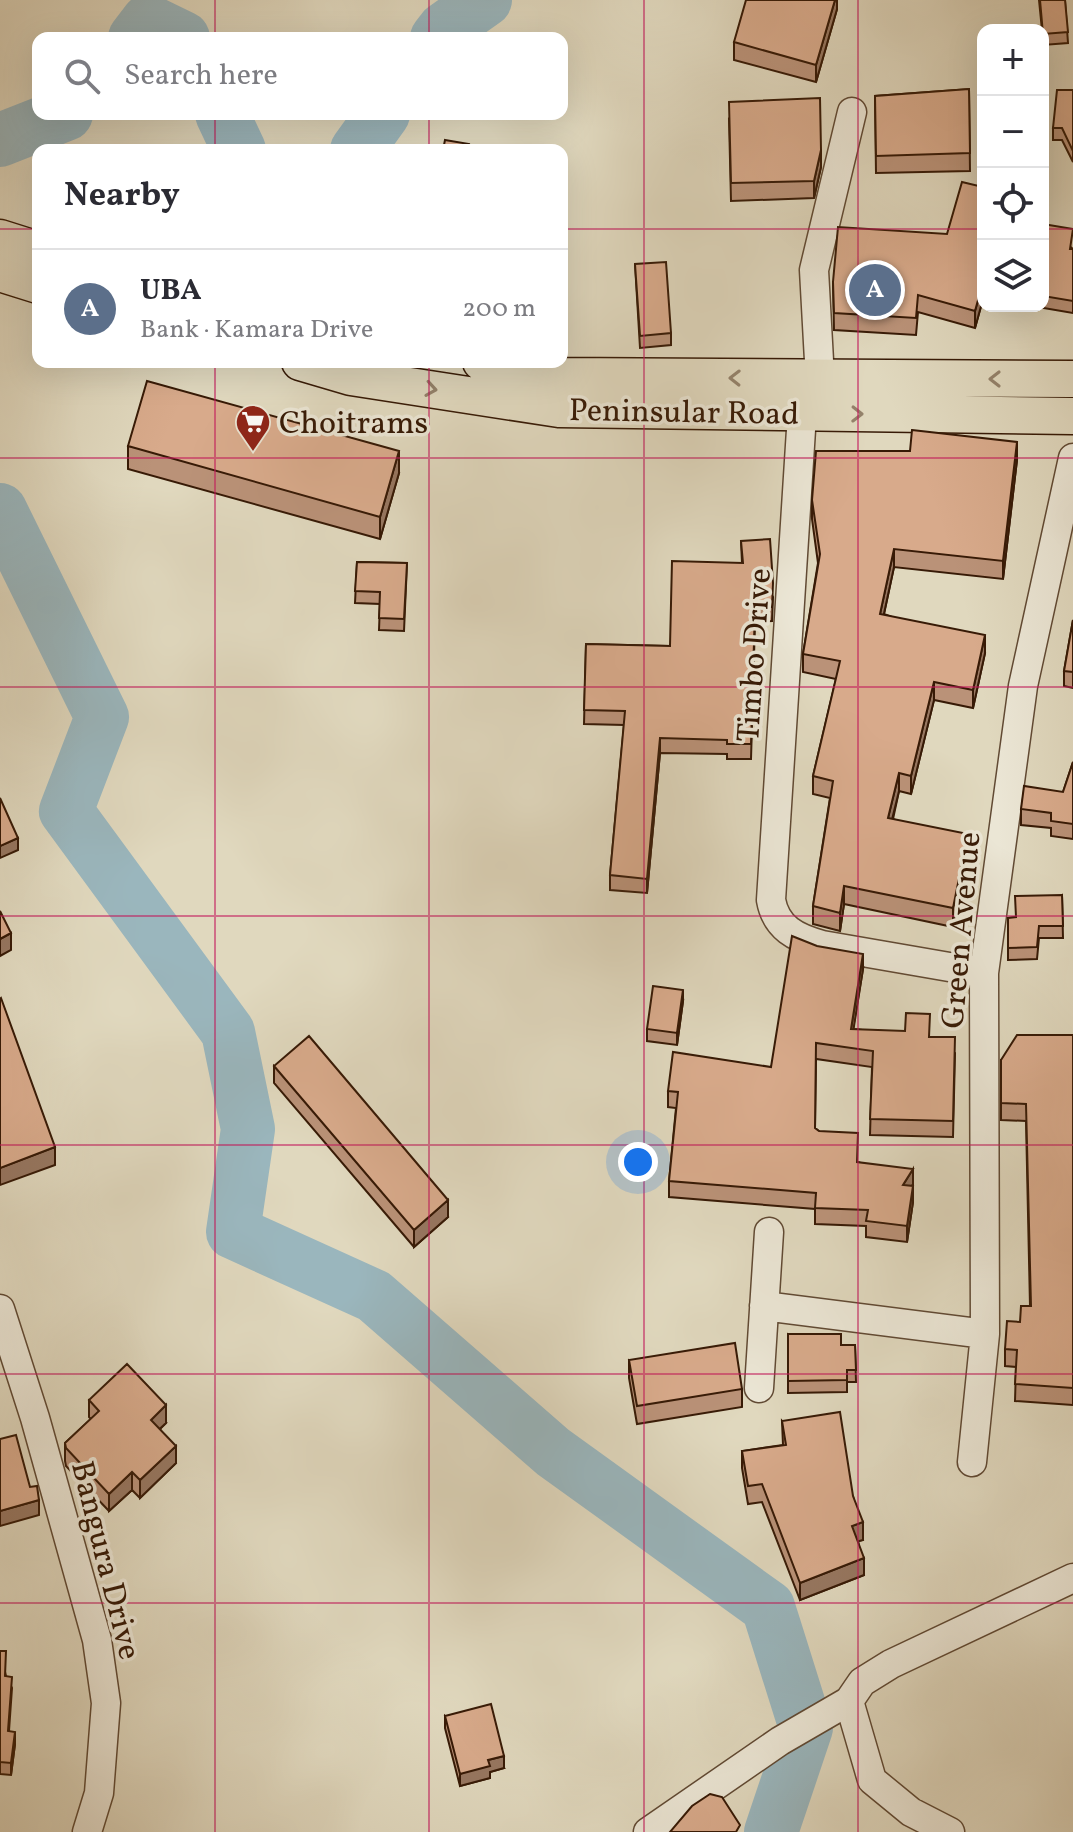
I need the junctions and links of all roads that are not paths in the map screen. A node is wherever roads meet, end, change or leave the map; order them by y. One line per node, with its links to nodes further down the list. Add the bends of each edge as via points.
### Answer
1 (852, 112): 8 (street, via 814,270)
2 (0, 238): 3 (main road)
3 (32, 248)
4 (0, 273): 5 (main road)
5 (32, 283)
6 (320, 368): 10 (main road, Peninsular Road, one-way to 10, via 559,409)
7 (514, 368): 8 (main road, Peninsular Road, one-way to 7, via 558,376)
8 (820, 379): 9 (main road, Peninsular Road, one-way to 8)
9 (1073, 379)
10 (802, 414): 11 (main road, Peninsular Road, one-way to 11); 13 (street, Timbo Drive, via 774,915 798,938)
11 (1073, 416)
12 (1073, 458): 13 (street, Green Avenue, via 1023,686)
13 (984, 973): 17 (street, Green Avenue)
14 (769, 1232): 15 (street)
15 (764, 1306): 17 (street); 18 (street)
16 (0, 1309): 22 (street, Bangura Drive, via 97,1640 106,1703 99,1793)
17 (985, 1334): 19 (street, Green Avenue)
18 (759, 1388)
19 (972, 1462)
20 (1073, 1578): 21 (street, via 891,1664 862,1682)
21 (837, 1708): 23 (street); 24 (street, via 872,1780 911,1812)
22 (87, 1832)
23 (648, 1832)
24 (950, 1832)

